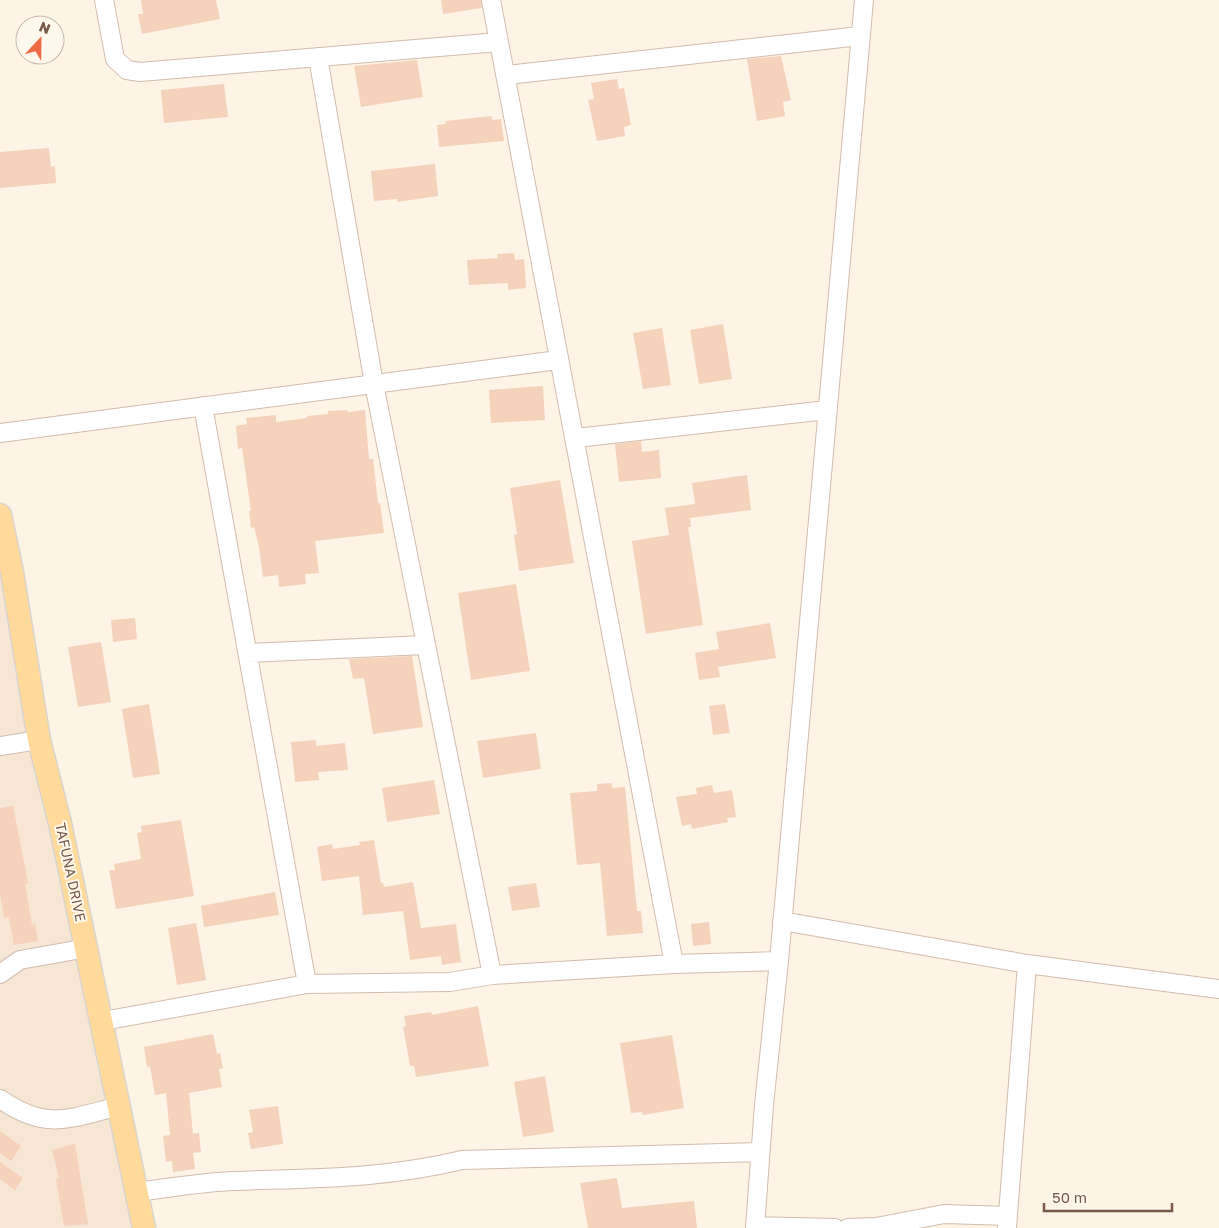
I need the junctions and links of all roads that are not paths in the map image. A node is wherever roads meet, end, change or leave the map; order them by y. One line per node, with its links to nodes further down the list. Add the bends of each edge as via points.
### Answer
1 (104, 0): 6 (street, via 115,59 127,70 140,72)
2 (492, 0): 5 (street)
3 (864, 0): 4 (street)
4 (860, 36): 7 (street); 11 (street)
5 (499, 42): 6 (street); 7 (street)
6 (318, 57): 9 (street)
7 (506, 74): 8 (street)
8 (558, 360): 9 (street); 13 (street)
9 (374, 384): 10 (street); 16 (street)
10 (203, 406): 12 (street); 17 (street)
11 (827, 410): 13 (street); 20 (street)
12 (0, 433)
13 (576, 438): 23 (street)
14 (0, 515): 15 (main road, TAFUNA DRIVE)
15 (6, 573): 18 (main road, TAFUNA DRIVE)
16 (425, 645): 17 (street); 26 (street)
17 (248, 653): 27 (street)
18 (39, 740): 19 (street); 21 (main road, TAFUNA DRIVE)
19 (0, 746)
20 (782, 921): 22 (street); 24 (street)
21 (87, 948): 25 (street, via 20,960); 29 (main road, TAFUNA DRIVE)
22 (779, 961): 23 (street); 32 (street)
23 (674, 964): 26 (street)
24 (1026, 964): 28 (street); 34 (street)
25 (0, 974)
26 (492, 975): 27 (street, via 450,982)
27 (307, 984): 29 (street)
28 (1219, 988)
29 (103, 1021): 31 (main road, TAFUNA DRIVE)
30 (0, 1099): 31 (street, via 25,1115 45,1120 75,1118)
31 (119, 1106): 33 (main road, TAFUNA DRIVE)
32 (760, 1152): 33 (street, via 462,1160 381,1176 232,1181); 35 (street)
33 (136, 1192): 36 (main road, TAFUNA DRIVE)
34 (1007, 1222): 38 (street, via 944,1214 876,1227)
35 (755, 1227): 37 (street)
36 (144, 1228)
37 (835, 1228)
38 (848, 1228)

